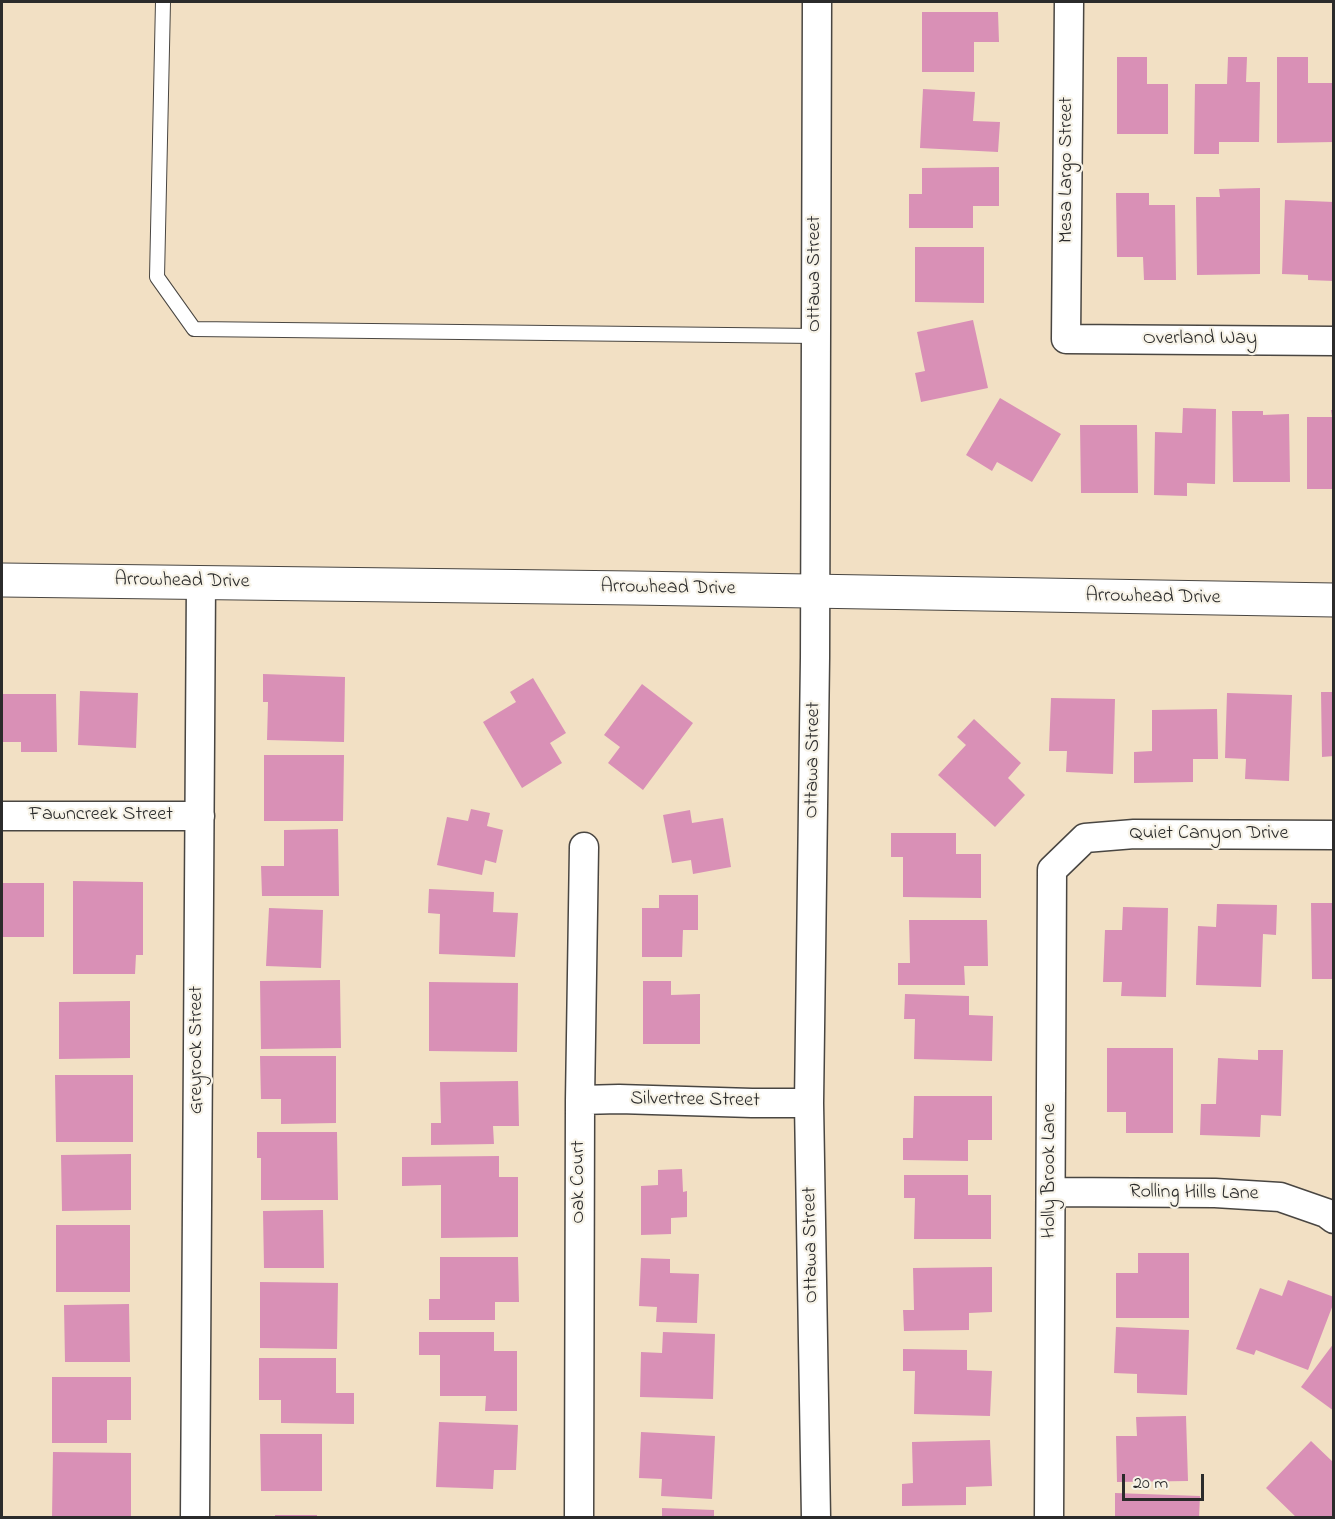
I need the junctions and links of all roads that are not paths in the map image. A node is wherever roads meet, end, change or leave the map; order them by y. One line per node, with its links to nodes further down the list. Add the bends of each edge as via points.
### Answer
1 (163, 2): 4 (lane, via 157,277 194,329)
2 (817, 2): 4 (street, Ottawa Street)
3 (1069, 2): 5 (street, Mesa Largo Street)
4 (816, 336): 9 (street, Ottawa Street)
5 (1066, 339): 6 (street, Overland Way)
6 (1334, 341)
7 (2, 580): 8 (main road, Arrowhead Drive)
8 (201, 582): 9 (main road, Arrowhead Drive); 12 (street, Greyrock Street)
9 (815, 592): 10 (main road, Arrowhead Drive); 17 (street, Ottawa Street)
10 (1334, 600)
11 (2, 816): 12 (street, Fawncreek Street)
12 (200, 816): 20 (street, Greyrock Street)
13 (1334, 835): 14 (street, Quiet Canyon Drive, via 1134,834)
14 (1085, 838): 18 (street, Holly Brook Lane, via 1052,870)
15 (584, 847): 16 (street, Oak Court)
16 (580, 1100): 17 (street, Silvertree Street); 21 (street, Oak Court)
17 (809, 1103): 22 (street, Ottawa Street)
18 (1051, 1192): 19 (street, Rolling Hills Lane, via 1280,1197); 23 (street, Holly Brook Lane)
19 (1334, 1219)
20 (195, 1518)
21 (579, 1518)
22 (816, 1518)
23 (1049, 1518)

